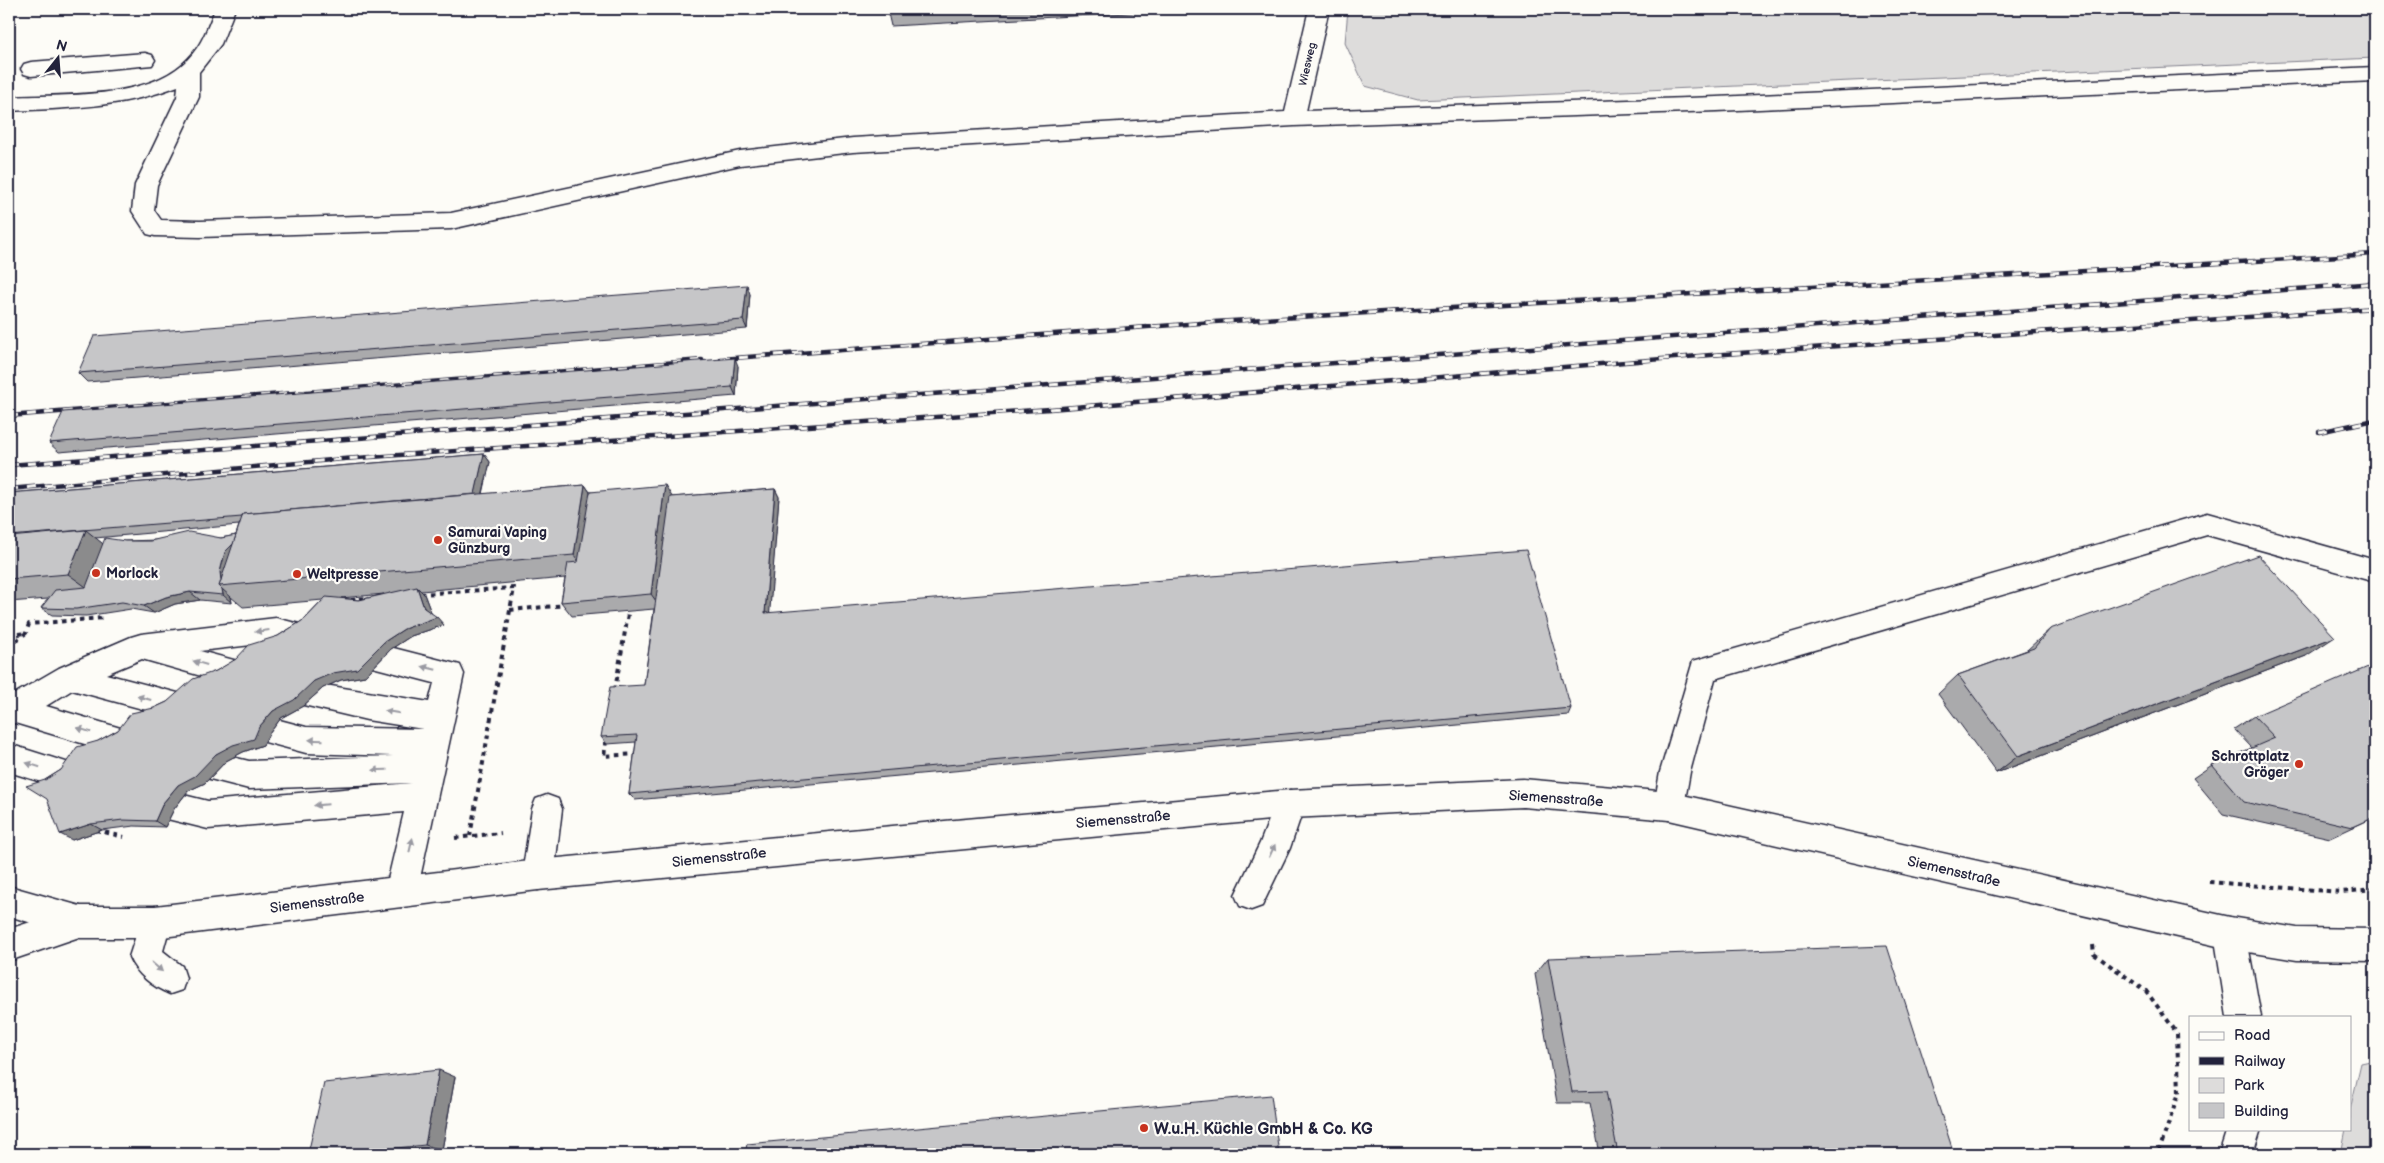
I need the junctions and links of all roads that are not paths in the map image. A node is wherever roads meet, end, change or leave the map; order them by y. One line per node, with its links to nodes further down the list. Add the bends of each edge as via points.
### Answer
1 (225, 9): 5 (main road, via 211,45)
2 (1319, 9): 8 (main road, Wiesweg)
3 (145, 60): 4 (main road)
4 (31, 69)
5 (189, 70): 7 (main road, via 167,85 132,96); 8 (main road, via 188,97 146,185 142,211 154,228 450,221 740,158 853,145)
6 (2375, 74): 8 (main road, via 1717,104)
7 (9, 104)
8 (1294, 119)
9 (2375, 571): 16 (main road, via 2207,524 1703,670)
10 (141, 646): 11 (main road); 13 (main road, one-way to 10, via 396,713 284,688); 13 (main road, one-way to 10, via 450,674 276,630)
11 (69, 677): 12 (main road); 13 (main road, one-way to 11, via 306,740)
12 (11, 711): 13 (main road, one-way to 12, via 249,775)
13 (431, 756): 14 (main road, one-way to 14, via 208,815 130,796); 19 (main road, one-way to 13)
14 (9, 758)
15 (1290, 804): 16 (main road, Siemensstraße, via 1523,793); 18 (main road, Siemensstraße); 20 (main road, one-way to 15, via 1274,848)
16 (1669, 806): 24 (main road, Siemensstraße)
17 (547, 808): 18 (main road)
18 (538, 875): 19 (main road, Siemensstraße)
19 (401, 892): 23 (main road, Siemensstraße)
20 (1251, 895)
21 (9, 901): 22 (main road, Siemensstraße)
22 (80, 922): 23 (main road, Siemensstraße); 25 (main road)
23 (156, 922): 27 (main road, one-way to 27, via 145,957)
24 (2230, 933): 26 (main road, Siemensstraße, via 2297,944); 28 (main road)
25 (9, 945)
26 (2375, 945)
27 (170, 978)
28 (2244, 1016)
29 (2244, 1130): 30 (main road)
30 (2236, 1154)

